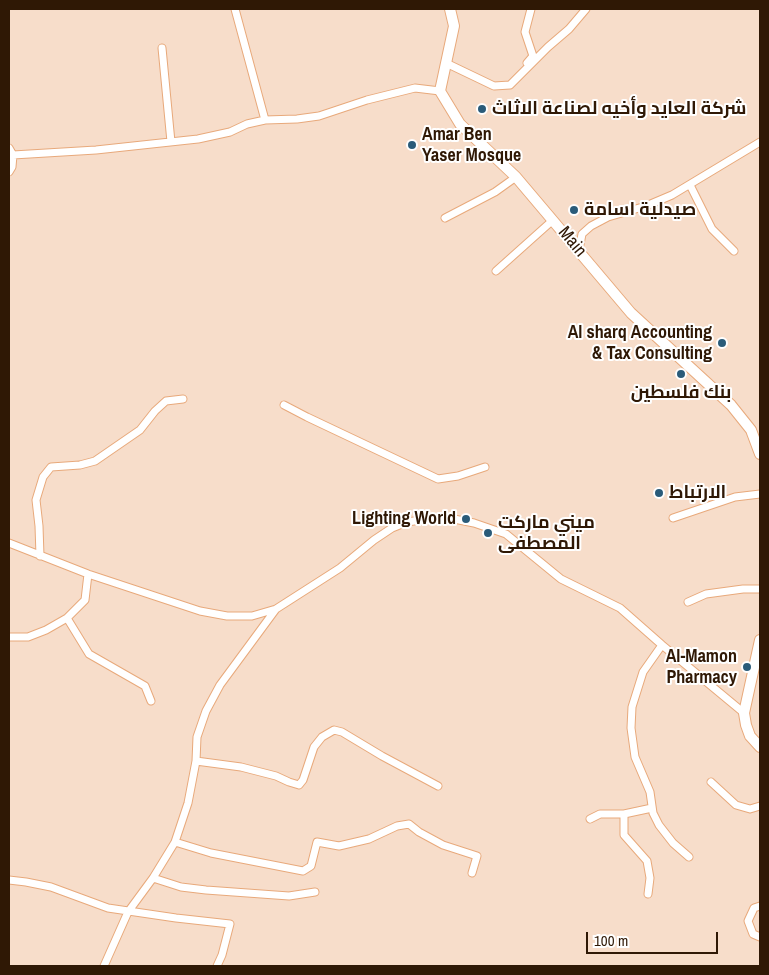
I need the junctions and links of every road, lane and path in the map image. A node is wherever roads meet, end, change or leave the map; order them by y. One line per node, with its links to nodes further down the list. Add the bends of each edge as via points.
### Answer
1 (235, 9): 9 (street)
2 (450, 9): 6 (main road, via 454,26)
3 (531, 9): 7 (street, via 525,32 533,56)
4 (586, 9): 7 (street, via 570,30 548,47)
5 (162, 48): 10 (street)
6 (446, 63): 7 (street, via 494,86); 8 (main road)
7 (510, 86)
8 (440, 91): 9 (street, via 415,88 318,116); 14 (main road, Main, via 460,124)
9 (264, 120): 10 (street, via 214,136)
10 (171, 142): 12 (street, via 96,150)
11 (760, 142): 15 (street)
12 (11, 151): 13 (street, via 12,168)
13 (9, 172)
14 (516, 177): 16 (street); 17 (main road, Main)
15 (690, 185): 18 (street, via 659,201 601,220 582,234); 19 (street, via 712,229)
16 (445, 218)
17 (553, 220): 18 (main road, Main); 20 (street)
18 (579, 250): 23 (main road, Main, via 631,313 731,404 751,430)
19 (734, 251)
20 (496, 271)
21 (183, 399): 28 (street, via 166,401 140,430 95,461 51,467 43,477 36,500)
22 (284, 405): 24 (street, via 438,478 458,476)
23 (760, 454)
24 (485, 467)
25 (760, 494): 26 (street, via 735,497)
26 (673, 518)
27 (9, 542): 28 (street)
28 (40, 556): 29 (street)
29 (88, 574): 32 (street, via 200,611 252,616); 33 (street, via 85,600)
30 (760, 589): 31 (street, via 706,594)
31 (688, 602)
32 (276, 609): 36 (street, via 340,568 392,528 414,521 454,520 506,534 561,579 620,608); 40 (street, via 220,685 206,711 197,737)
33 (67, 618): 34 (street, via 28,637); 37 (street, via 89,654 145,686)
34 (9, 637)
35 (760, 640): 38 (main road)
36 (662, 645): 38 (street); 44 (street, via 643,672 632,707 635,757 650,792)
37 (151, 701)
38 (744, 713): 39 (main road, via 750,736)
39 (760, 747)
40 (196, 761): 42 (street, via 241,767 299,785 314,747 334,730); 47 (street, via 188,804)
41 (711, 782): 43 (street, via 736,805 750,809)
42 (438, 786)
43 (760, 806)
44 (652, 808): 45 (street); 48 (street, via 658,825)
45 (624, 814): 46 (street, via 600,814); 53 (street, via 624,835 647,861)
46 (590, 819)
47 (175, 842): 49 (street, via 211,853 303,871 311,866 317,842 339,846 410,824 443,845 477,856); 50 (street)
48 (689, 857)
49 (472, 873)
50 (153, 878): 52 (street, via 181,888 289,896); 55 (street)
51 (9, 880): 55 (street, via 38,884)
52 (315, 892)
53 (648, 894)
54 (760, 906): 56 (street, via 754,908 748,921 753,934)
55 (128, 912): 57 (street); 58 (street, via 230,924)
56 (760, 937)
57 (104, 966)
58 (217, 966)

